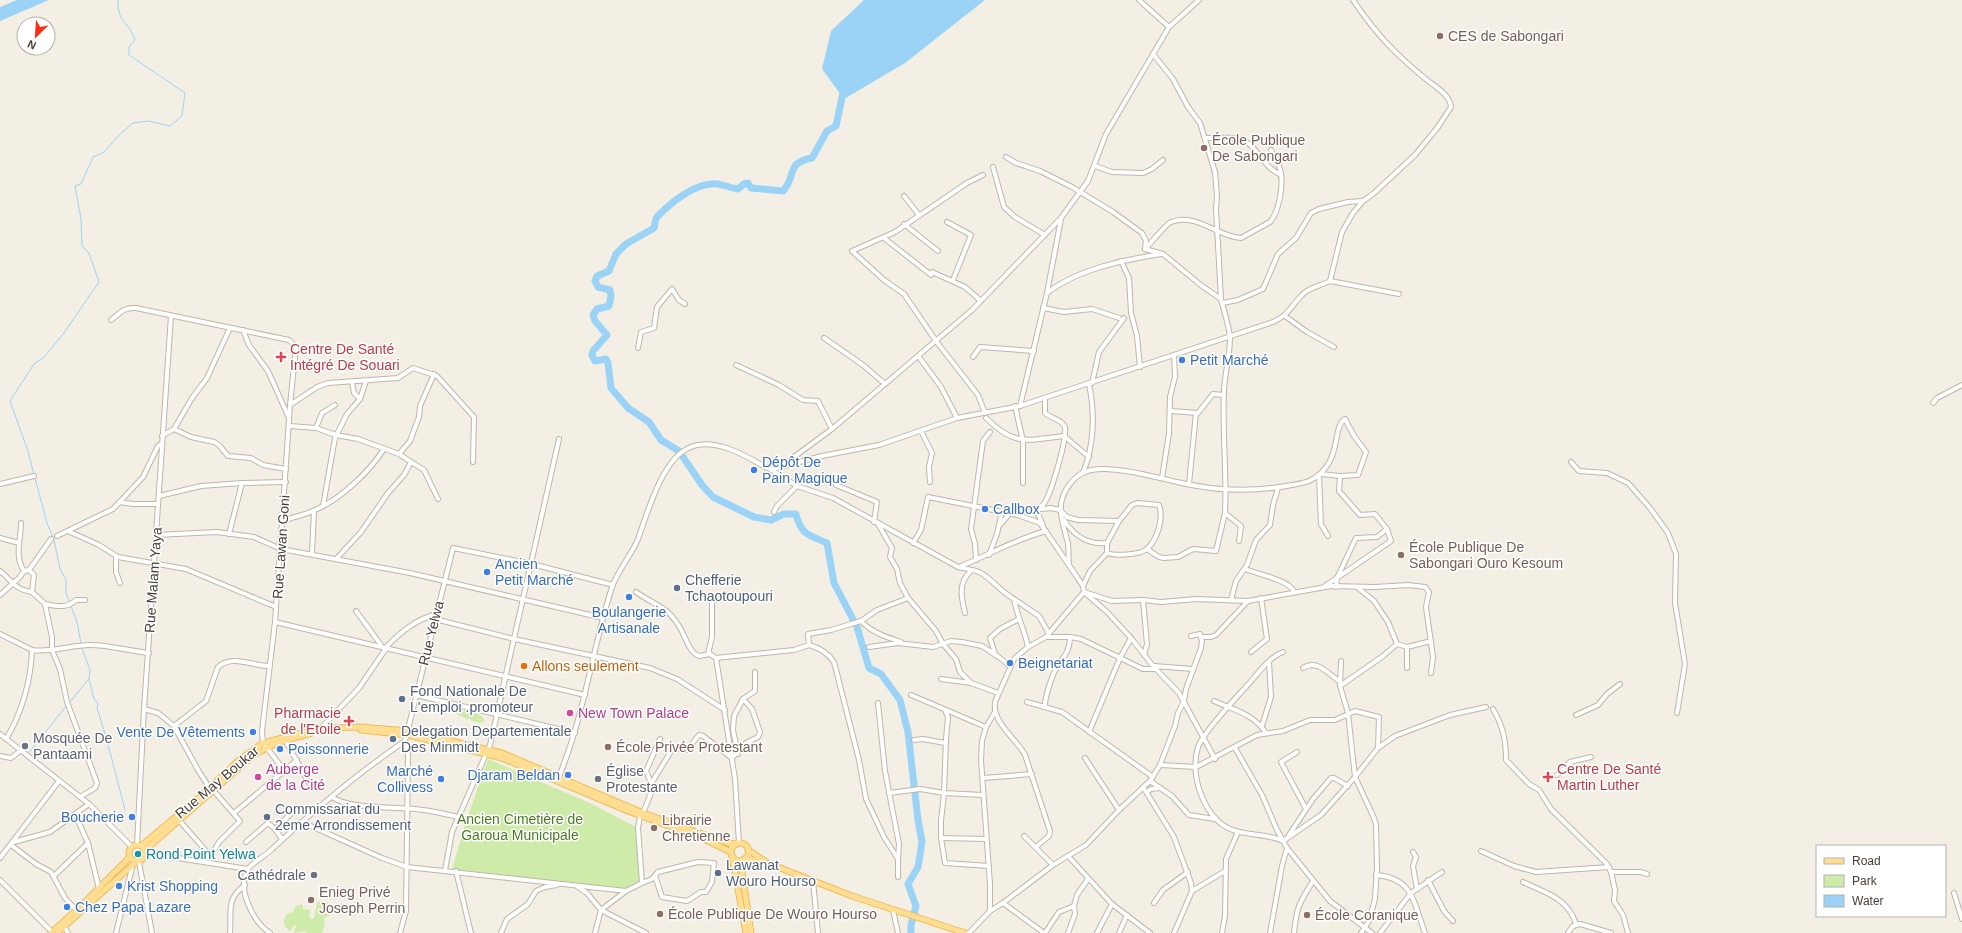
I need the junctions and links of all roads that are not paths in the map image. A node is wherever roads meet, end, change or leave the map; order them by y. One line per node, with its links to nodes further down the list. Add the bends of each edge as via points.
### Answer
1 (1139, 0): 4 (street)
2 (1199, 0): 4 (street)
3 (1353, 0): 16 (street, via 1376,33 1413,69 1444,94 1451,107 1415,155)
4 (1169, 27): 5 (street)
5 (1153, 54): 6 (street, via 1173,79 1200,123); 10 (street, via 1103,140)
6 (1205, 138): 13 (street, via 1246,141 1268,167); 21 (street, via 1215,172 1218,196)
7 (1271, 150): 13 (street)
8 (1006, 157): 14 (street)
9 (1163, 160): 10 (street, via 1143,173 1112,172)
10 (1095, 166): 14 (street)
11 (993, 167): 22 (street, via 1004,207 1015,217)
12 (982, 175): 17 (street)
13 (1281, 175): 21 (street, via 1279,197 1270,222 1241,238)
14 (1082, 192): 18 (street); 24 (street, via 1142,233 1146,241)
15 (904, 196): 17 (street)
16 (1363, 201): 29 (street, via 1342,232); 33 (street, via 1334,205 1310,213 1296,238 1278,254 1263,289 1238,300)
17 (919, 215): 20 (street)
18 (1061, 218): 22 (street); 30 (street)
19 (947, 222): 28 (street, via 971,236)
20 (904, 224): 23 (street); 25 (street)
21 (1217, 230): 24 (street, via 1185,220 1170,222); 33 (street)
22 (1045, 235): 32 (street)
23 (884, 238): 28 (street, via 931,273); 45 (street, via 852,251 884,280 902,291)
24 (1145, 249): 26 (street)
25 (938, 251)
26 (1163, 254): 27 (street); 33 (street)
27 (1121, 261): 30 (street, via 1078,275); 53 (street, via 1129,278 1131,313 1137,336)
28 (953, 280): 32 (street)
29 (1330, 281): 31 (street); 37 (street, via 1308,290)
30 (1047, 293): 35 (street)
31 (1399, 294)
32 (981, 301): 45 (street)
33 (1222, 301): 43 (street)
34 (685, 304): 47 (street, via 678,300 672,289 657,307 654,328 641,332)
35 (1043, 308): 38 (street, via 1064,312 1092,309); 48 (street)
36 (171, 316): 40 (street, via 128,308); 41 (street); 81 (street, Rue Malam Yaya)
37 (1285, 316): 43 (street); 46 (street, via 1306,332)
38 (1119, 318)
39 (1124, 318): 57 (street, via 1100,352)
40 (111, 320)
41 (230, 328): 42 (street); 76 (street, via 210,372)
42 (243, 330): 64 (street, Rue Lawan Goni, via 289,340 296,346); 73 (street, via 249,345 268,371)
43 (1230, 336): 49 (street); 60 (street)
44 (824, 338): 58 (street)
45 (936, 341): 50 (street); 69 (street, via 978,395)
46 (1334, 347)
47 (638, 348)
48 (1034, 351): 51 (street, via 980,347); 67 (street)
49 (1174, 355): 53 (street); 68 (street, via 1175,377 1170,397)
50 (919, 357): 58 (street); 71 (street, via 941,387)
51 (973, 357)
52 (736, 365): 77 (street, via 779,385 803,400 818,402)
53 (1140, 366): 57 (street)
54 (434, 374): 55 (street, via 413,368 398,378); 87 (street, via 420,406 419,417 410,441); 90 (street, via 474,417)
55 (366, 381): 56 (street); 62 (street)
56 (352, 382): 62 (street, via 354,393); 64 (street, via 328,383 317,387)
57 (1090, 383): 61 (street); 88 (street, via 1093,417)
58 (886, 384): 77 (street)
59 (1962, 385): 63 (street, via 1937,398)
60 (1224, 395): 70 (street, via 1213,394); 108 (street, via 1224,459)
61 (1045, 398): 67 (street); 82 (street, via 1046,413 1063,423)
62 (360, 399): 80 (street, via 347,414)
63 (1933, 403)
64 (290, 405): 73 (street, Rue Lawan Goni)
65 (335, 405): 75 (street, via 322,413)
66 (1015, 406): 67 (street); 69 (street); 84 (street)
67 (1020, 406)
68 (1171, 411): 70 (street); 99 (street)
69 (985, 413): 71 (street)
70 (1196, 413): 105 (street)
71 (957, 418): 78 (street)
72 (986, 418): 84 (street, via 1002,433)
73 (289, 419): 74 (street, Rue Lawan Goni)
74 (289, 426): 75 (street); 93 (street, Rue Lawan Goni)
75 (316, 428): 80 (street)
76 (174, 429): 81 (street); 93 (street, via 191,437 214,442 228,456 251,458 263,465)
77 (832, 429): 92 (street)
78 (921, 431): 92 (street, via 874,446); 101 (street, via 932,453 929,467)
79 (990, 432): 115 (street, via 983,441)
80 (336, 435): 86 (street, via 358,439); 114 (street)
81 (162, 436): 85 (street, Rue Malam Yaya)
82 (1064, 436): 84 (street); 88 (street); 116 (street, via 1048,496 1045,503)
83 (559, 439): 153 (street)
84 (1023, 441): 103 (street)
85 (162, 443): 110 (street, Rue Malam Yaya); 112 (street, via 158,446 143,477)
86 (384, 449): 87 (street); 114 (street, via 366,471 339,496)
87 (398, 454): 89 (street)
88 (1089, 457): 95 (street)
89 (411, 462): 111 (street, via 424,470); 150 (street, via 361,532)
90 (473, 462)
91 (1571, 462): 256 (street, via 1579,472 1607,473 1628,483 1668,534 1676,554 1675,603 1685,664)
92 (781, 467): 94 (street)
93 (286, 469): 100 (street, Rue Lawan Goni)
94 (770, 469): 107 (street); 165 (street, via 739,452 720,446 699,446 681,453 656,488 637,541)
95 (1083, 473): 99 (street, via 1091,470 1125,471); 117 (street, via 1068,487)
96 (1320, 474): 98 (street); 98 (street, via 1333,458 1340,425 1345,419 1366,452 1358,475); 109 (street, via 1308,482); 137 (street, via 1322,524)
97 (34, 476): 104 (street)
98 (1340, 476): 131 (street, via 1339,491 1351,507 1360,514 1375,514)
99 (1162, 478): 105 (street)
100 (286, 482): 102 (street); 125 (street, Rue Lawan Goni)
101 (930, 482)
102 (242, 483): 110 (street, via 201,486); 134 (street)
103 (1023, 483)
104 (0, 484)
105 (1189, 484): 108 (street)
106 (836, 485): 128 (street, via 877,502)
107 (797, 486): 121 (street); 128 (street, via 833,498)
108 (1227, 488): 109 (street); 123 (street)
109 (1278, 488): 156 (street, via 1270,525 1256,540)
110 (159, 496): 113 (street, Rue Malam Yaya)
111 (438, 499)
112 (119, 502): 113 (street); 132 (street, via 110,511)
113 (158, 504): 135 (street, Rue Malam Yaya)
114 (323, 506): 118 (street)
115 (975, 506): 119 (street); 142 (street, via 928,497 921,530); 151 (street, via 971,534 975,541)
116 (1036, 510): 117 (street); 120 (street); 130 (street)
117 (1060, 510): 124 (street); 126 (street, via 1067,517 1078,520)
118 (314, 511): 125 (street); 146 (street)
119 (1002, 511): 122 (street); 129 (street)
120 (1021, 511)
121 (774, 512)
122 (1010, 513): 129 (street); 130 (street, via 1036,520)
123 (1225, 513): 140 (street, via 1241,526); 145 (street, via 1216,551 1193,549 1178,557 1164,558)
124 (1063, 518): 143 (street, via 1072,531 1082,539 1094,544); 154 (street, via 1068,545)
125 (283, 521): 144 (street, Rue Lawan Goni)
126 (1119, 521): 143 (street); 145 (street, via 1132,505 1159,505 1158,532)
127 (21, 523): 141 (street)
128 (876, 523): 142 (street); 176 (street, via 892,548 890,557)
129 (1000, 525): 149 (street)
130 (1043, 526): 133 (street)
131 (1386, 529): 161 (street, via 1377,537 1356,538); 161 (street, via 1391,541)
132 (68, 531): 136 (street); 148 (street)
133 (1046, 531): 149 (street, via 1022,538); 154 (street)
134 (229, 534): 135 (street, via 216,532); 144 (street, via 254,538)
135 (156, 535): 152 (street, Rue Malam Yaya)
136 (57, 536)
137 (1328, 536)
138 (0, 538): 141 (street)
139 (51, 539): 157 (street)
140 (1240, 541)
141 (19, 543): 160 (street, via 18,559)
142 (913, 543): 155 (street)
143 (1107, 544): 147 (street)
144 (281, 548): 146 (street); 185 (street, Rue Lawan Goni)
145 (1147, 549): 147 (street, via 1143,552 1120,555)
146 (312, 553): 150 (street)
147 (1107, 553): 166 (street, via 1090,571)
148 (116, 556): 152 (street); 164 (street, via 116,572)
149 (988, 556): 151 (street)
150 (336, 558): 162 (street)
151 (976, 560): 155 (street)
152 (155, 562): 185 (street, via 186,569); 214 (street, Rue Malam Yaya)
153 (532, 564): 162 (street, Rue Yelwa, via 453,548); 165 (street); 175 (street)
154 (1068, 565): 166 (street)
155 (958, 567): 158 (street)
156 (1245, 569): 170 (street, via 1285,583); 181 (street, via 1236,581)
157 (30, 570): 160 (street); 171 (street, via 34,575)
158 (971, 570): 178 (street, via 980,573); 187 (street, via 964,578 961,590)
159 (0, 571): 163 (street)
160 (24, 571): 163 (street)
161 (1337, 578): 167 (street); 169 (street)
162 (444, 581): 175 (street); 188 (street, Rue Yelwa)
163 (11, 583): 171 (street); 174 (street)
164 (120, 583)
165 (613, 585): 189 (street)
166 (1083, 586): 173 (street)
167 (1324, 586): 169 (street); 170 (street)
168 (1357, 586): 169 (street); 201 (street, via 1408,585 1427,588 1429,594 1426,607); 203 (street, via 1374,602 1388,622)
169 (1336, 587)
170 (1294, 591): 177 (street)
171 (32, 592): 184 (street)
172 (636, 592): 215 (street, via 660,605 670,614 694,654)
173 (1084, 592): 180 (street, via 1112,601); 193 (street); 199 (street)
174 (0, 595)
175 (524, 598): 189 (street); 200 (street)
176 (908, 598): 191 (street, via 877,610); 202 (street, via 936,631)
177 (1261, 598): 182 (street); 212 (street, via 1267,639)
178 (1014, 599): 190 (street); 193 (street, via 1039,616)
179 (85, 600): 184 (street, via 76,600 70,605 59,607)
180 (1144, 600): 181 (street); 216 (street, via 1147,644)
181 (1231, 600): 182 (street)
182 (1248, 601): 198 (street, via 1216,635)
183 (712, 603): 215 (street, via 712,637)
184 (45, 604): 211 (street)
185 (276, 607): 192 (street, Rue Lawan Goni)
186 (356, 611): 205 (street)
187 (964, 613)
188 (435, 616): 200 (street); 205 (street, via 424,617 407,627); 219 (street, Rue Yelwa)
189 (603, 618): 217 (street)
190 (1019, 619): 208 (street); 218 (street, via 991,636 992,648)
191 (861, 621): 204 (street, via 808,634); 206 (street, via 866,627 887,638)
192 (275, 622): 205 (street); 224 (street, Rue Lawan Goni)
193 (1048, 632): 196 (street)
194 (0, 634): 210 (street)
195 (1191, 636): 198 (street, via 1200,634)
196 (1046, 637): 197 (street); 208 (street)
197 (1070, 637): 221 (street, via 1084,640); 247 (street, via 1069,650 1054,674 1045,696)
198 (1202, 637): 229 (street, via 1201,648)
199 (1131, 638): 216 (street); 221 (street)
200 (514, 639): 217 (street); 232 (street)
201 (1431, 641): 209 (street); 231 (street, via 1434,660)
202 (943, 644): 206 (street, via 933,647); 218 (street, via 976,644); 235 (street, via 956,659 960,672)
203 (1397, 644): 209 (street); 237 (street)
204 (809, 645): 220 (street, via 794,650); 349 (street, via 829,655 834,662 859,760 866,799)
205 (385, 646): 219 (street); 262 (street, via 359,688)
206 (916, 646): 207 (street, via 898,643)
207 (869, 647)
208 (1028, 647): 225 (street)
209 (1407, 647): 228 (street)
210 (32, 650): 211 (street); 268 (street, via 23,703)
211 (52, 650): 214 (street, via 82,645); 308 (street, via 60,668 69,708 97,783 95,788)
212 (1251, 652)
213 (1284, 652): 223 (street)
214 (149, 653): 250 (street, Rue Malam Yaya)
215 (708, 654): 220 (street)
216 (1144, 655): 226 (street)
217 (594, 656): 239 (street); 253 (street, via 667,674)
218 (997, 656): 225 (street)
219 (426, 657): 232 (street); 241 (street, Rue Yelwa)
220 (716, 658): 253 (street)
221 (1120, 658): 226 (street, via 1143,670); 263 (street)
222 (1341, 660): 234 (street)
223 (1270, 662): 248 (street); 260 (street, via 1271,697)
224 (269, 666): 259 (street, via 233,661 220,665 206,701); 275 (street, Rue Lawan Goni, via 262,731)
225 (1010, 666): 238 (street)
226 (1155, 668): 229 (street); 245 (street, via 1179,693)
227 (1303, 668): 234 (street, via 1316,665)
228 (1407, 668)
229 (1193, 669): 245 (street)
230 (755, 672): 242 (street, via 755,691)
231 (1431, 673)
232 (506, 677): 239 (street); 257 (street)
233 (941, 679): 235 (street)
234 (1339, 681): 237 (street)
235 (971, 683): 238 (street)
236 (1620, 684): 258 (street, via 1598,705)
237 (1340, 686): 255 (street)
238 (998, 693): 251 (street)
239 (585, 695): 265 (street)
240 (911, 695): 254 (street)
241 (416, 696): 257 (street); 264 (street, Rue Yelwa)
242 (743, 699): 281 (street, via 733,719); 281 (street, via 752,709 760,732 758,737 746,743)
243 (1214, 701): 248 (street)
244 (1027, 702): 247 (street)
245 (1184, 702): 270 (street); 288 (street)
246 (878, 703): 305 (street)
247 (1045, 706): 263 (street, via 1062,712)
248 (1228, 707): 260 (street, via 1247,714); 270 (street)
249 (1486, 707): 277 (street, via 1450,715 1399,734)
250 (144, 709): 259 (street, via 158,713); 336 (street, Rue Malam Yaya)
251 (994, 709): 261 (street, via 995,712); 291 (street, via 1010,737 1022,749)
252 (1493, 709): 356 (street, via 1501,722 1506,739 1506,760 1529,784 1539,790 1551,809)
253 (725, 710): 284 (street)
254 (945, 710): 261 (street); 274 (street, via 948,717)
255 (1348, 713): 266 (street, via 1335,720 1310,720 1283,731); 277 (street, via 1355,711 1380,716); 293 (street)
256 (1677, 713)
257 (497, 714): 265 (street); 279 (street)
258 (1576, 716)
259 (174, 726): 303 (street)
260 (1262, 726): 266 (street)
261 (986, 727): 294 (street, via 982,741)
262 (321, 728): 264 (main road, Rue May Boukar, via 376,727); 275 (main road, Rue May Boukar)
263 (1089, 732): 296 (street)
264 (408, 733): 271 (main road, Rue May Boukar, via 331,730); 273 (street, Rue Yelwa); 279 (main road, Rue May Boukar)
265 (574, 733): 295 (street)
266 (1266, 733): 276 (street, via 1257,735)
267 (0, 734): 268 (street)
268 (6, 739): 278 (street)
269 (660, 739): 299 (street, via 647,768)
270 (1203, 739): 286 (street); 289 (street, via 1198,747)
271 (286, 740): 275 (main road, Rue May Boukar); 287 (street)
272 (914, 740): 274 (street)
273 (405, 741): 309 (street); 311 (street, via 408,754)
274 (946, 743): 306 (street)
275 (265, 745): 290 (street); 303 (main road, Rue May Boukar, via 239,760)
276 (1235, 748): 286 (street); 323 (street, via 1262,795)
277 (1378, 748): 293 (street)
278 (22, 752): 282 (street, via 11,758); 297 (street)
279 (487, 752): 295 (main road, Rue May Boukar, via 516,758); 318 (street)
280 (1297, 752): 313 (street, via 1282,763)
281 (738, 754): 284 (street)
282 (0, 756)
283 (1591, 757): 292 (street, via 1570,762)
284 (732, 758): 299 (street, via 703,736 699,736 687,750 673,748); 335 (street)
285 (1085, 758): 314 (street)
286 (1215, 759): 289 (street)
287 (297, 760): 290 (street); 298 (street)
288 (1160, 765): 289 (street); 296 (street)
289 (1196, 767): 319 (street, via 1195,776 1203,800)
290 (284, 770): 315 (street)
291 (1032, 774): 294 (street); 337 (street, via 1050,834)
292 (1556, 774)
293 (1355, 777): 300 (street); 365 (street, via 1375,821)
294 (983, 778): 307 (street)
295 (558, 779): 317 (main road, Rue May Boukar)
296 (1152, 779): 301 (street); 302 (street)
297 (59, 781): 308 (street); 334 (street)
298 (309, 783)
299 (651, 784): 317 (street, via 652,793)
300 (1348, 786): 313 (street, via 1331,778); 327 (street, via 1321,814)
301 (1143, 787): 304 (street); 314 (street)
302 (1160, 788): 304 (street); 319 (street, via 1172,796 1192,817)
303 (211, 789): 315 (street); 320 (main road, Rue May Boukar); 336 (main road, Rue May Boukar)
304 (1147, 792): 361 (street, via 1174,837)
305 (889, 793): 306 (street, via 920,789); 349 (street, via 899,844)
306 (944, 793): 307 (street); 328 (street)
307 (983, 795): 330 (street)
308 (80, 797): 310 (street)
309 (332, 797): 311 (street, via 340,802 367,806); 321 (street)
310 (89, 804): 316 (street); 336 (street)
311 (408, 808): 318 (street); 355 (street)
312 (296, 809): 322 (street)
313 (1306, 809): 327 (street)
314 (1119, 810): 346 (street, via 1089,843)
315 (234, 813): 345 (street, via 240,821)
316 (75, 814): 333 (street); 334 (street, via 50,832)
317 (641, 814): 335 (main road, Rue May Boukar); 343 (main road, Rue May Boukar, via 704,839); 376 (street, via 638,828)
318 (458, 817): 358 (street, via 450,837)
319 (1215, 819): 324 (street)
320 (178, 820): 341 (main road, Rue May Boukar); 345 (street, via 207,852)
321 (302, 822): 329 (street); 355 (street)
322 (275, 830): 329 (street); 332 (street, via 268,823)
323 (1277, 830): 326 (street); 331 (street)
324 (1238, 832): 326 (street); 360 (street, via 1226,859)
325 (1024, 836): 337 (street)
326 (1268, 836): 331 (street)
327 (1288, 836): 331 (street)
328 (941, 838): 330 (street); 354 (street, via 945,863)
329 (282, 839): 357 (street)
330 (986, 839): 354 (street)
331 (1282, 841): 338 (street)
332 (246, 842)
333 (88, 843): 366 (street); 379 (street)
334 (12, 844): 347 (street); 366 (street)
335 (738, 844): 339 (main road, via 745,845); 343 (main road)
336 (137, 846): 341 (main road); 344 (main road, via 129,852)
337 (1036, 848): 353 (street)
338 (1287, 848): 373 (street); 423 (street)
339 (748, 850): 348 (main road); 352 (main road)
340 (1481, 851): 356 (street, via 1514,866 1536,872)
341 (145, 852): 350 (main road, via 144,859); 351 (street)
342 (1413, 852): 380 (street, via 1416,857 1413,866)
343 (732, 854): 348 (main road, via 738,860); 410 (main road)
344 (130, 857): 350 (main road); 379 (main road)
345 (207, 857): 351 (street)
346 (1069, 857): 353 (street); 369 (street)
347 (0, 858)
348 (745, 858): 352 (main road); 411 (main road, via 742,873)
349 (898, 859): 368 (street)
350 (136, 862): 397 (main road); 401 (street); 402 (street)
351 (206, 862): 357 (street)
352 (770, 864): 372 (main road)
353 (1053, 865): 385 (street)
354 (989, 866): 392 (street)
355 (407, 867): 358 (street); 405 (street, via 406,911)
356 (1609, 867): 363 (street)
357 (248, 869): 377 (street)
358 (445, 870): 359 (street)
359 (456, 871): 375 (street); 406 (street)
360 (1226, 871): 382 (street); 422 (street)
361 (1188, 872): 382 (street); 386 (street, via 1163,890)
362 (1442, 872): 371 (street)
363 (1612, 872): 364 (street); 431 (street, via 1614,901 1623,915)
364 (1647, 874)
365 (1376, 875): 383 (street, via 1394,878); 398 (street, via 1375,899)
366 (54, 876): 389 (street, via 65,898)
367 (654, 876): 367 (street, via 658,872 698,862 714,863 712,882 706,892 700,892 687,901 662,897); 376 (street)
368 (898, 877)
369 (1088, 879): 387 (street); 388 (street, via 1077,895)
370 (0, 880): 399 (street)
371 (1428, 880): 380 (street); 395 (street)
372 (813, 881): 391 (main road); 412 (street)
373 (1313, 881): 398 (street, via 1339,910); 424 (street, via 1298,904)
374 (1523, 882): 396 (street, via 1564,903)
375 (563, 884): 378 (street); 407 (street, via 545,886 536,891 528,904 507,919)
376 (642, 884): 381 (street)
377 (245, 885): 403 (street, via 232,898); 404 (street, via 250,908 264,929)
378 (575, 886): 381 (street); 390 (street, via 587,894)
379 (99, 889): 389 (main road)
380 (1417, 889): 383 (street)
381 (626, 891): 390 (street)
382 (1192, 891): 421 (street)
383 (1411, 893): 427 (street); 428 (street)
384 (1954, 893): 394 (street)
385 (1003, 903): 392 (street); 416 (street)
386 (1154, 903)
387 (1112, 904): 393 (street); 418 (street)
388 (1074, 906): 416 (street, via 1059,912); 417 (street, via 1075,914)
389 (76, 910): 399 (main road)
390 (601, 910): 408 (street); 409 (street)
391 (893, 910): 413 (street); 414 (main road)
392 (990, 910): 415 (street)
393 (1127, 915): 419 (street); 420 (street)
394 (1962, 919)
395 (1453, 921)
396 (1576, 924): 429 (street); 430 (street)
397 (64, 926): 399 (main road); 400 (street)
398 (1365, 927): 425 (street); 426 (street)
399 (54, 932)
400 (68, 933)
401 (116, 933)
402 (152, 933)
403 (230, 933)
404 (270, 933)
405 (400, 933)
406 (471, 933)
407 (502, 933)
408 (595, 933)
409 (646, 933)
410 (746, 933)
411 (751, 933)
412 (818, 933)
413 (898, 933)
414 (965, 933)
415 (969, 933)
416 (1044, 933)
417 (1068, 933)
418 (1097, 933)
419 (1119, 933)
420 (1150, 933)
421 (1174, 933)
422 (1222, 933)
423 (1270, 933)
424 (1294, 933)
425 (1361, 933)
426 (1372, 933)
427 (1380, 933)
428 (1426, 933)
429 (1568, 933)
430 (1611, 933)
431 (1628, 933)

